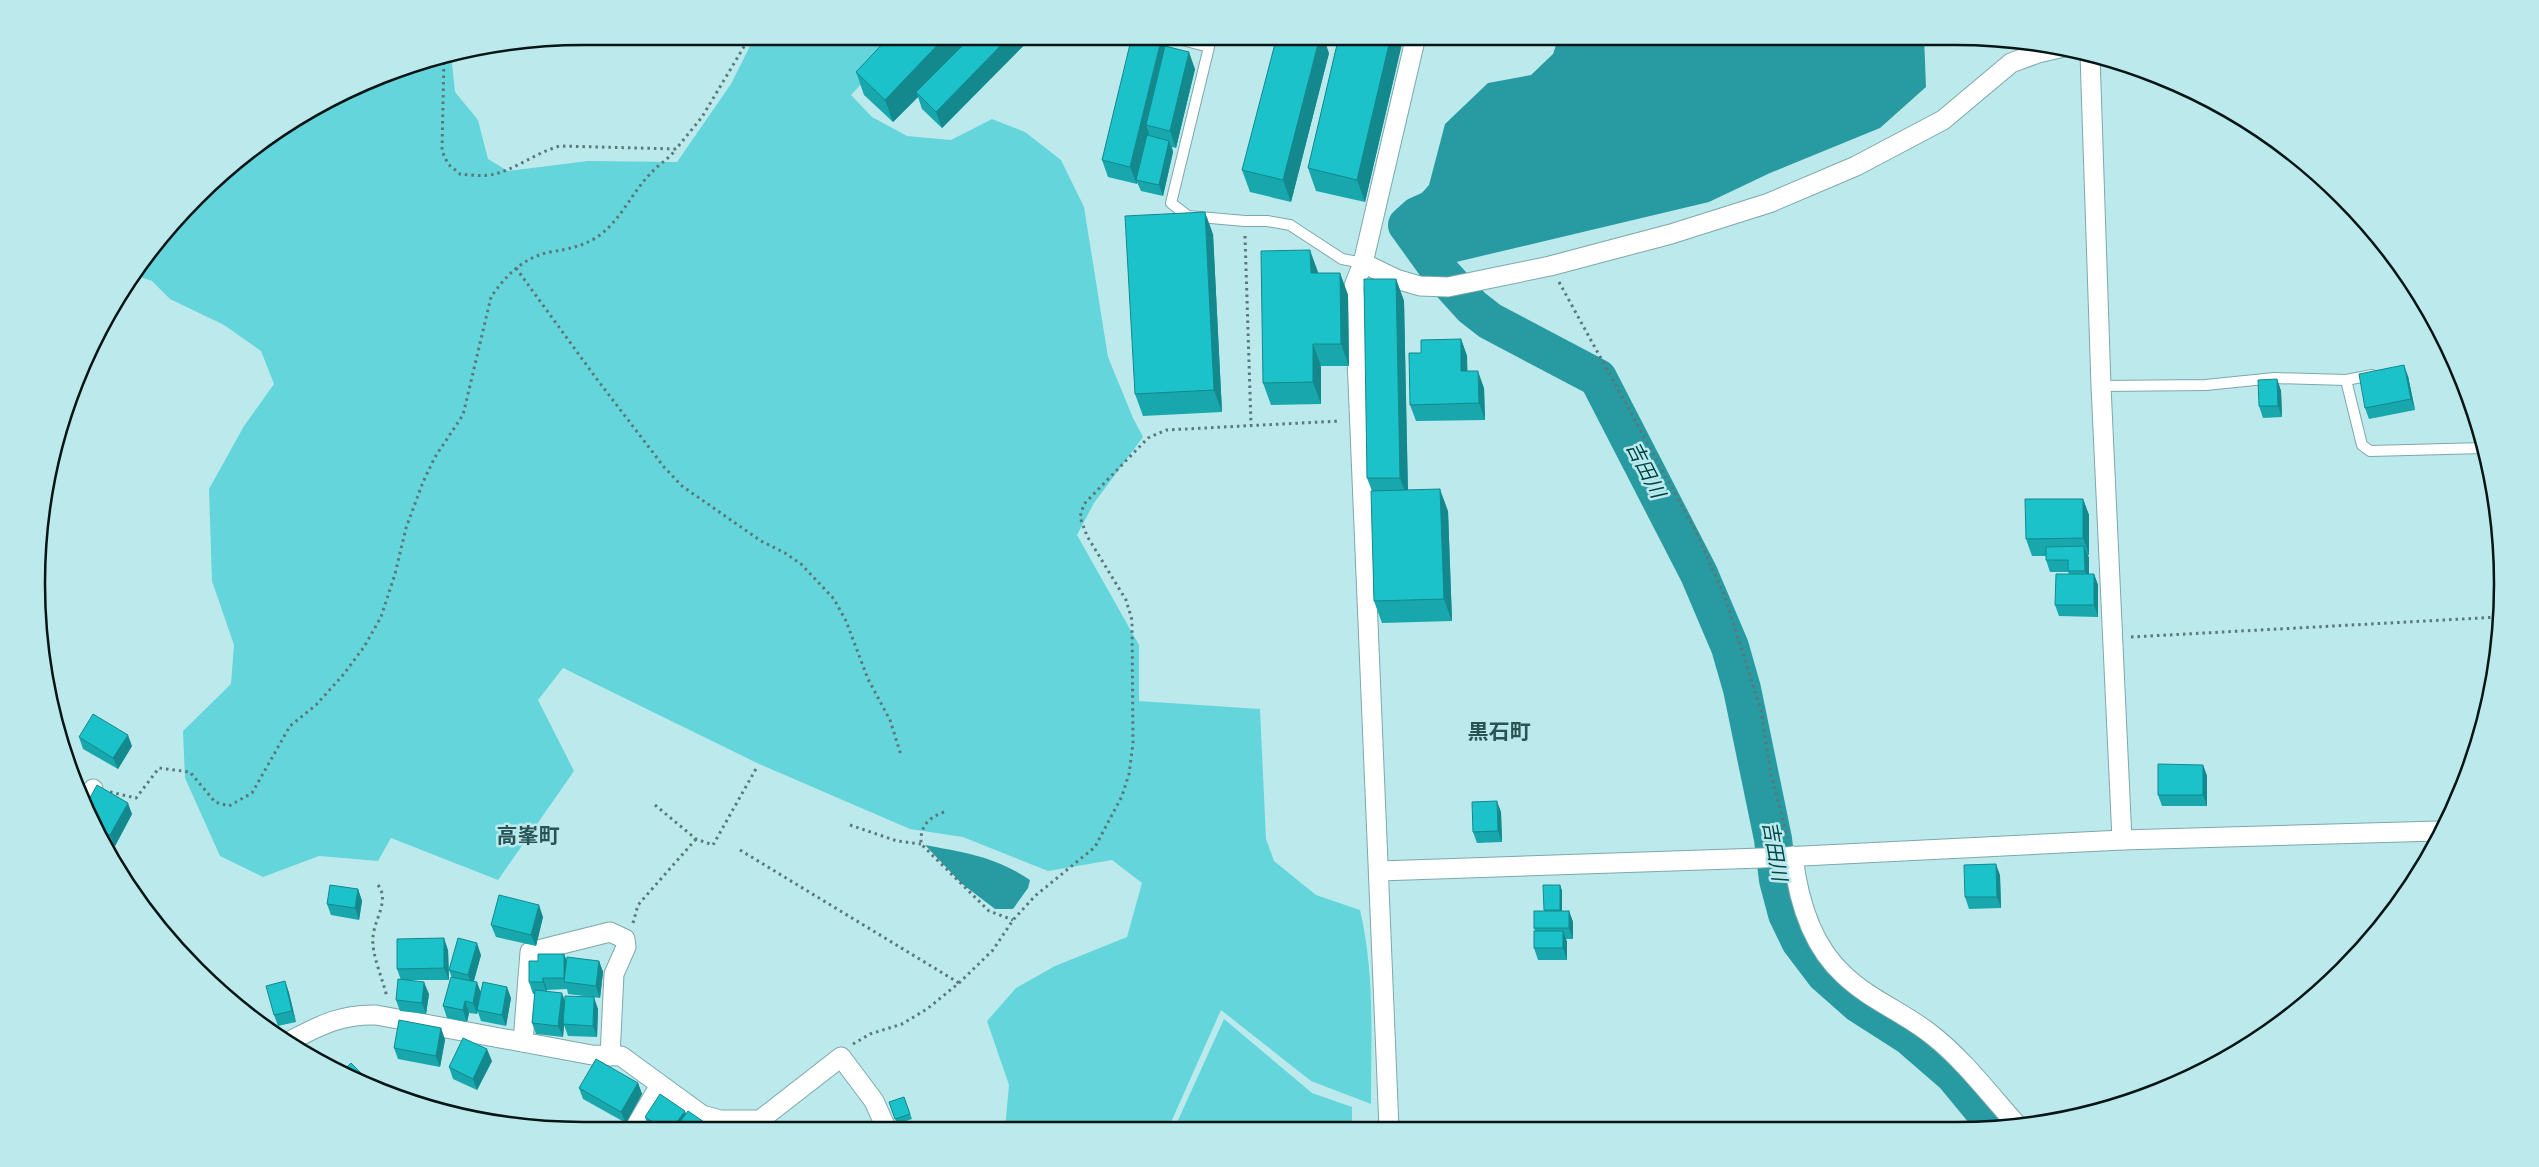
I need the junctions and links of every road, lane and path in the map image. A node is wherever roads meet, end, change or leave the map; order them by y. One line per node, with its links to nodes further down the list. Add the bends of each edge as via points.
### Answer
1 (746, 45): 7 (path, via 702,117)
2 (1198, 45): 8 (lane, via 1209,48 1171,202 1188,216)
3 (1414, 45): 9 (street)
4 (2042, 52): 10 (street, via 2011,63 1943,120 1856,166 1751,208 1671,234)
5 (2090, 62): 14 (street)
6 (444, 63): 7 (path, via 442,151 448,164 460,174 493,174 560,146)
7 (676, 149): 11 (path, via 652,172 599,235 582,246 549,252)
8 (1245, 221): 9 (lane, via 1290,225 1342,258); 16 (path)
9 (1363, 263): 10 (street, via 1420,286 1448,287); 15 (street, via 1354,286)
10 (1550, 266): 31 (path, via 1694,528 1725,597 1761,710 1772,775)
11 (516, 268): 20 (path, via 596,378 682,486 747,532 801,564 834,599 868,679 890,720); 22 (path, via 491,297 463,415 434,457 423,482 381,616 343,675 316,705 290,726 252,793 229,806 215,802 190,772 159,768 136,798)
12 (2375, 375): 13 (lane)
13 (2346, 380): 14 (lane, via 2274,378 2206,385); 17 (lane, via 2362,445 2370,451)
14 (2101, 386): 19 (street)
15 (1361, 420): 16 (path); 32 (street)
16 (1251, 425): 34 (path, via 1166,430 1148,438 1084,504 1080,517 1086,536 1126,600 1132,620 1133,743 1129,774 1114,814 1095,847 1035,896)
17 (2477, 448)
18 (2493, 617): 19 (path)
19 (2112, 638): 28 (street)
20 (900, 755)
21 (757, 767): 27 (path, via 713,845)
22 (89, 795)
23 (655, 805): 27 (path)
24 (944, 812): 29 (path, via 925,824 920,834)
25 (850, 825): 29 (path, via 897,841)
26 (2433, 832): 28 (street)
27 (696, 839): 35 (path, via 638,905)
28 (2122, 840): 31 (street)
29 (921, 844): 34 (path, via 989,911)
30 (740, 850): 36 (path)
31 (1792, 856): 32 (street); 43 (street, via 1796,885 1814,935 1844,976 1932,1034)
32 (1379, 871): 46 (street)
33 (378, 885): 37 (path, via 383,898 372,948 389,1004)
34 (1013, 920): 36 (path, via 992,950)
35 (626, 948): 39 (street, via 625,939 610,932 530,952); 40 (street, via 614,974)
36 (959, 983): 41 (path, via 902,1024 856,1040)
37 (388, 1018): 38 (street, via 354,1015 340,1018); 39 (street)
38 (296, 1038)
39 (523, 1042): 40 (street)
40 (610, 1056): 42 (street, via 620,1056)
41 (841, 1057): 42 (street, via 760,1120 720,1120 702,1115); 45 (street, via 874,1101)
42 (660, 1086): 44 (street)
43 (2011, 1119)
44 (638, 1122)
45 (883, 1122)
46 (1389, 1122)

